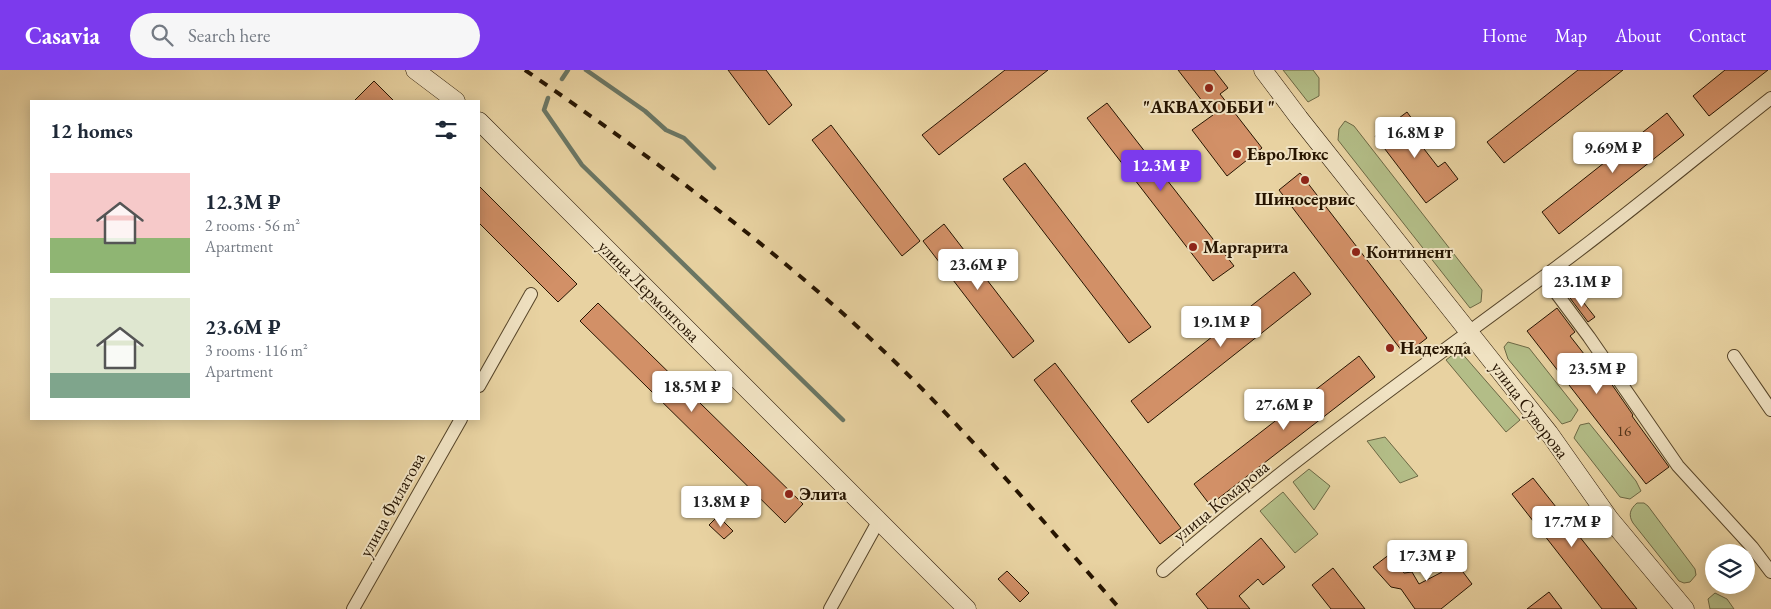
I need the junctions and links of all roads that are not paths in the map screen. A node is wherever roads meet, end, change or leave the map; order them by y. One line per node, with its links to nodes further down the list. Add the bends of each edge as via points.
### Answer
1 (415, 70): 4 (main road)
2 (1263, 70): 8 (main road, улица Суворова)
3 (1771, 98): 6 (street, улица Комарова)
4 (455, 100)
5 (480, 122): 13 (main road, улица Лермонтова)
6 (1560, 265): 8 (street, улица Комарова); 15 (street, via 1557,294 1678,466)
7 (531, 294): 10 (street)
8 (1468, 331): 14 (street, улица Комарова, via 1277,477); 19 (main road, улица Суворова, via 1609,518)
9 (1734, 356): 11 (street)
10 (480, 384)
11 (1771, 410)
12 (459, 420): 16 (street, улица Филатова)
13 (879, 520): 17 (street); 18 (main road, улица Лермонтова)
14 (1163, 571)
15 (1771, 572)
16 (353, 609)
17 (830, 609)
18 (967, 609)
19 (1685, 609)

